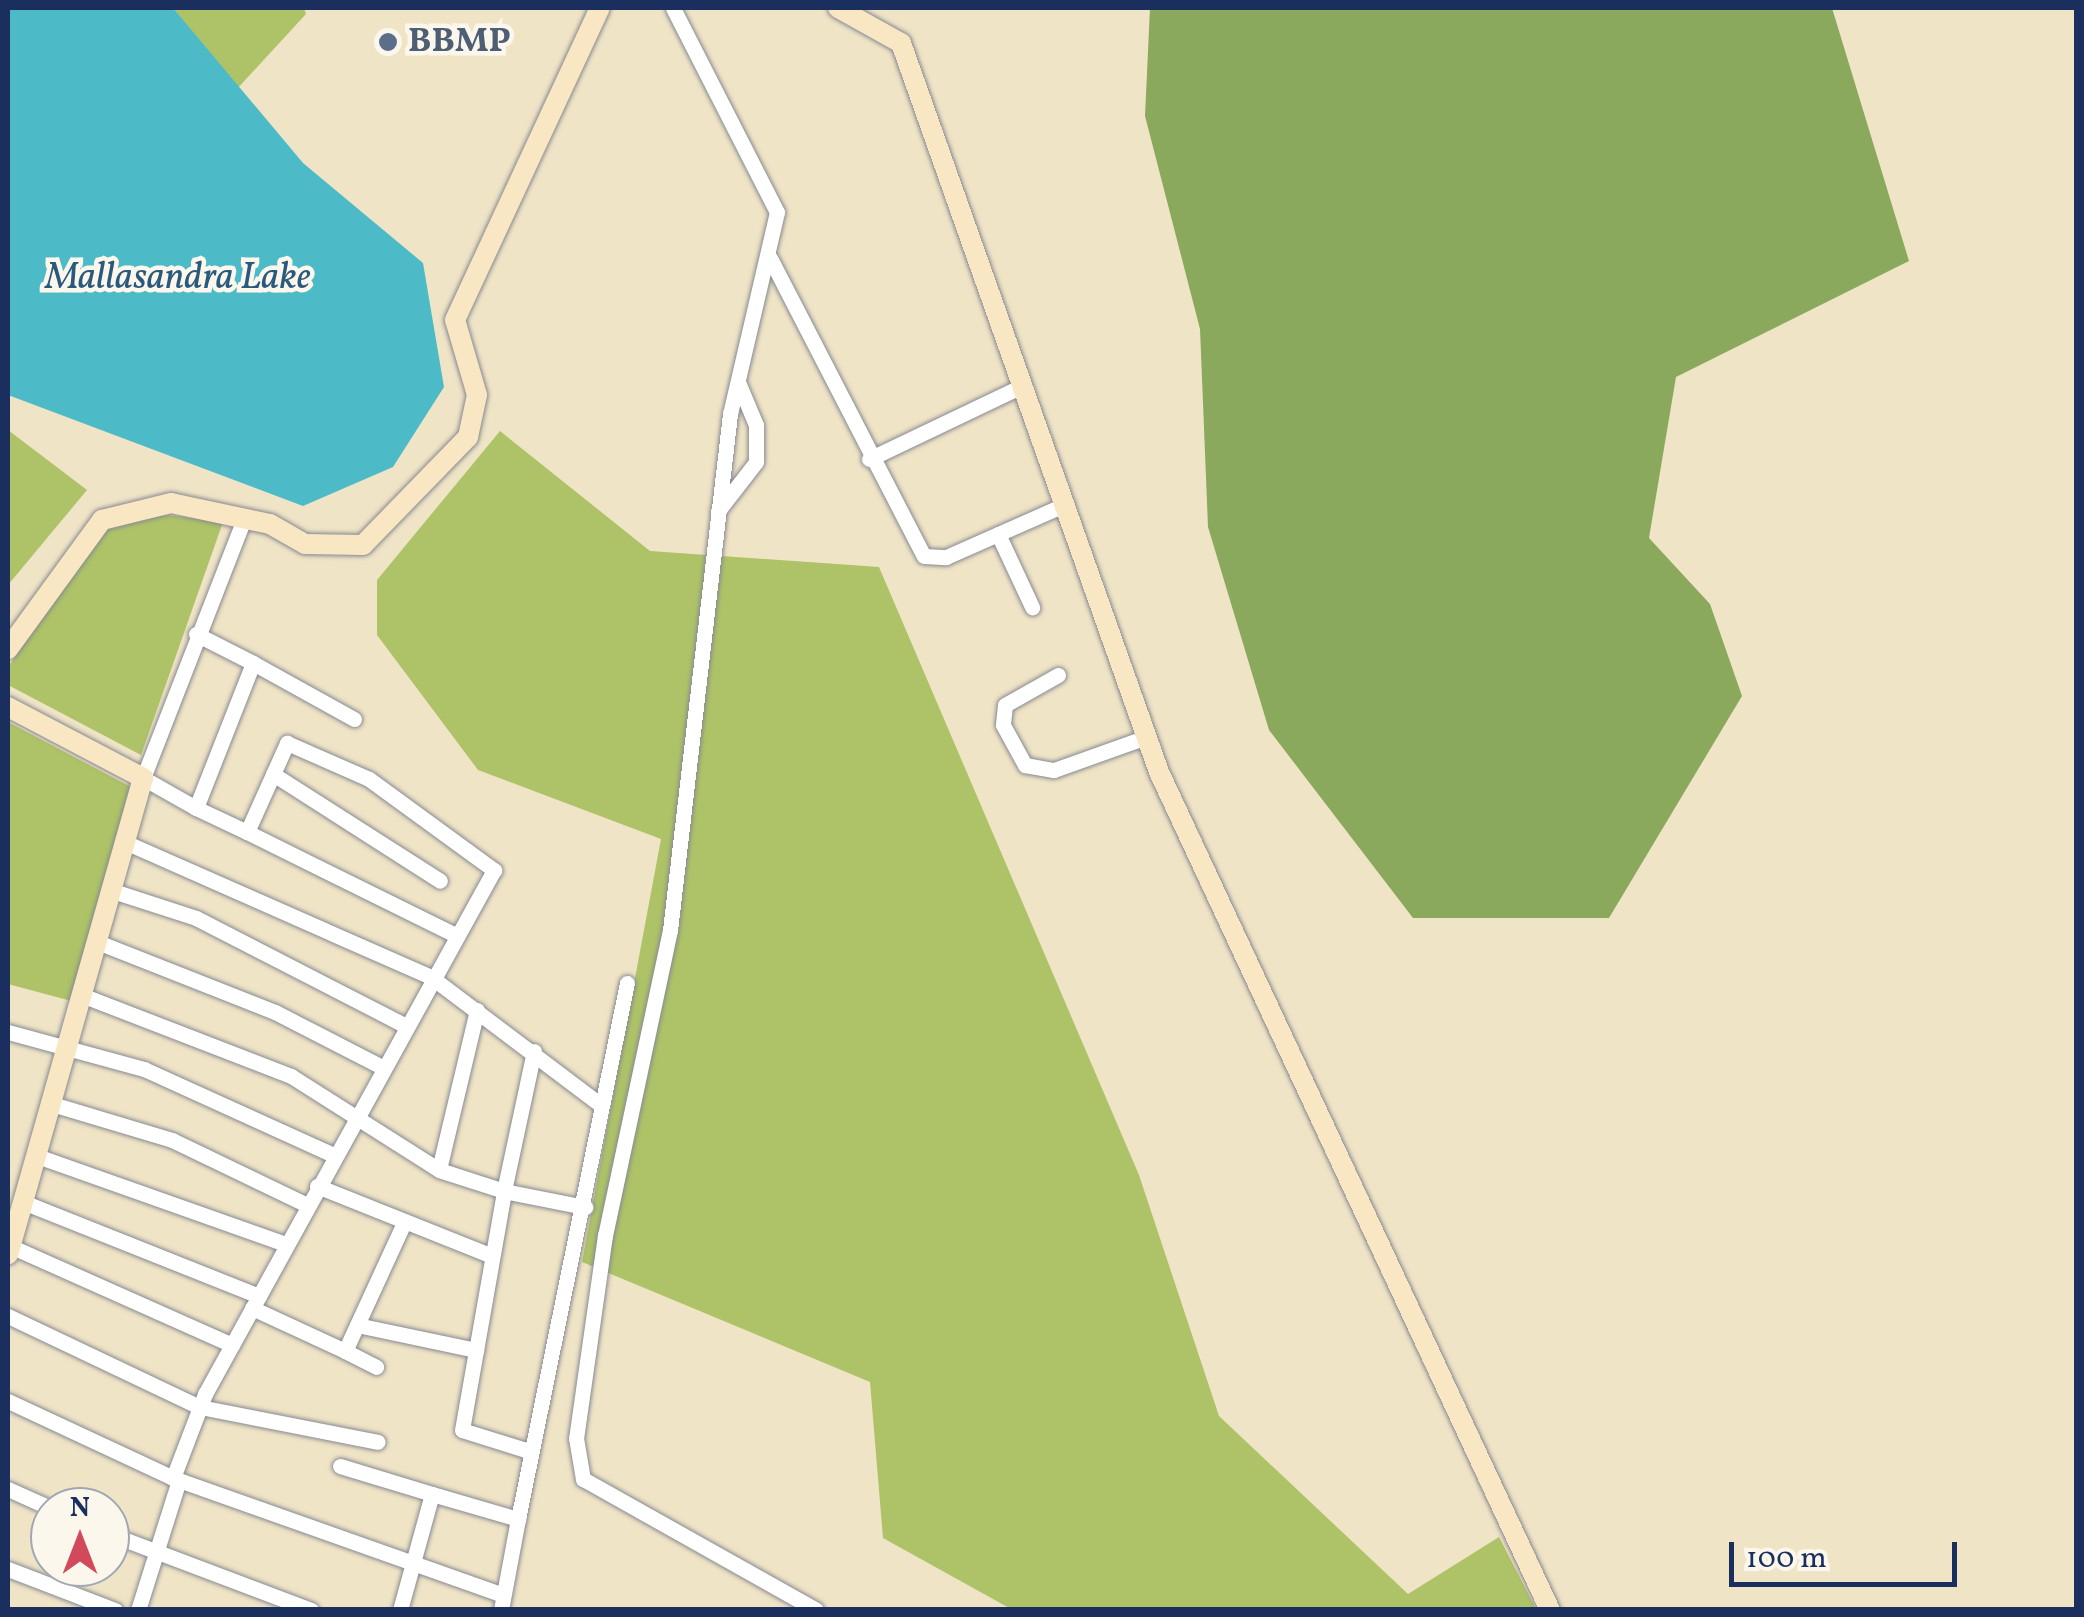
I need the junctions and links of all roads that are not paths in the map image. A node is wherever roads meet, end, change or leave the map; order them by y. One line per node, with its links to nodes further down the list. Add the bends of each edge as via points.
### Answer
1 (600, 8): 10 (street, via 455,320 477,395 468,436 363,545 305,544)
2 (673, 8): 4 (street, via 777,212)
3 (838, 8): 6 (street, via 901,43)
4 (770, 258): 5 (street); 7 (street)
5 (738, 382): 9 (street); 9 (street, via 756,426 756,462)
6 (1022, 386): 7 (street); 8 (street)
7 (869, 459): 11 (street, via 924,556)
8 (1064, 505): 11 (street); 19 (street)
9 (718, 511): 77 (street, via 670,930 606,1234 576,1438 584,1479)
10 (245, 517): 13 (street); 14 (street, via 170,503 102,520)
11 (998, 534): 12 (street)
12 (1032, 607)
13 (196, 634): 15 (street); 21 (street)
14 (8, 649)
15 (254, 663): 18 (street); 22 (street)
16 (1058, 675): 19 (street, via 1005,704 1003,725 1025,765 1054,770)
17 (8, 707): 21 (street)
18 (354, 719)
19 (1146, 738): 78 (street)
20 (273, 774): 23 (street); 25 (street); 27 (street, via 287,743 320,750 494,870)
21 (143, 778): 22 (street); 24 (street)
22 (196, 808): 23 (street)
23 (247, 832): 27 (street)
24 (127, 844): 26 (street); 29 (street)
25 (440, 882)
26 (116, 892): 28 (street); 33 (street, via 196,918)
27 (455, 935): 29 (street)
28 (100, 943): 31 (street); 37 (street, via 259,1005)
29 (430, 977): 32 (street); 33 (street)
30 (627, 983): 39 (street)
31 (84, 996): 35 (street); 40 (street, via 160,1018)
32 (477, 1010): 36 (street); 43 (street)
33 (404, 1025): 37 (street)
34 (8, 1032): 35 (street)
35 (70, 1046): 38 (street); 41 (street, via 144,1069)
36 (534, 1051): 39 (street); 45 (street)
37 (382, 1067): 40 (street)
38 (52, 1104): 42 (street); 47 (street, via 172,1140)
39 (601, 1105): 48 (street)
40 (359, 1111): 41 (street); 43 (street)
41 (334, 1155): 44 (street)
42 (37, 1156): 46 (street); 50 (street)
43 (439, 1170): 45 (street)
44 (317, 1186): 47 (street); 49 (street)
45 (504, 1191): 48 (street); 52 (street)
46 (19, 1194): 51 (street); 53 (street)
47 (307, 1205): 50 (street)
48 (585, 1207): 63 (street)
49 (402, 1225): 52 (street); 55 (street)
50 (286, 1244): 53 (street)
51 (9, 1250): 56 (street)
52 (492, 1256): 57 (street)
53 (256, 1302): 56 (street); 58 (street)
54 (8, 1316): 61 (street)
55 (356, 1326): 57 (street); 58 (street)
56 (232, 1345): 61 (street)
57 (476, 1350): 63 (street, via 462,1430)
58 (345, 1351): 59 (street)
59 (376, 1367)
60 (8, 1401): 65 (street)
61 (200, 1407): 62 (street); 65 (street)
62 (378, 1442)
63 (529, 1451): 67 (street)
64 (340, 1466): 66 (street)
65 (176, 1479): 69 (street); 70 (street)
66 (432, 1494): 67 (street); 70 (street)
67 (518, 1519): 72 (street)
68 (130, 1543): 69 (street)
69 (156, 1554): 74 (street); 75 (street)
70 (412, 1566): 72 (street); 76 (street)
71 (8, 1569): 73 (street)
72 (502, 1602)
73 (114, 1610)
74 (138, 1610)
75 (311, 1610)
76 (400, 1610)
77 (816, 1610)
78 (1550, 1610)

